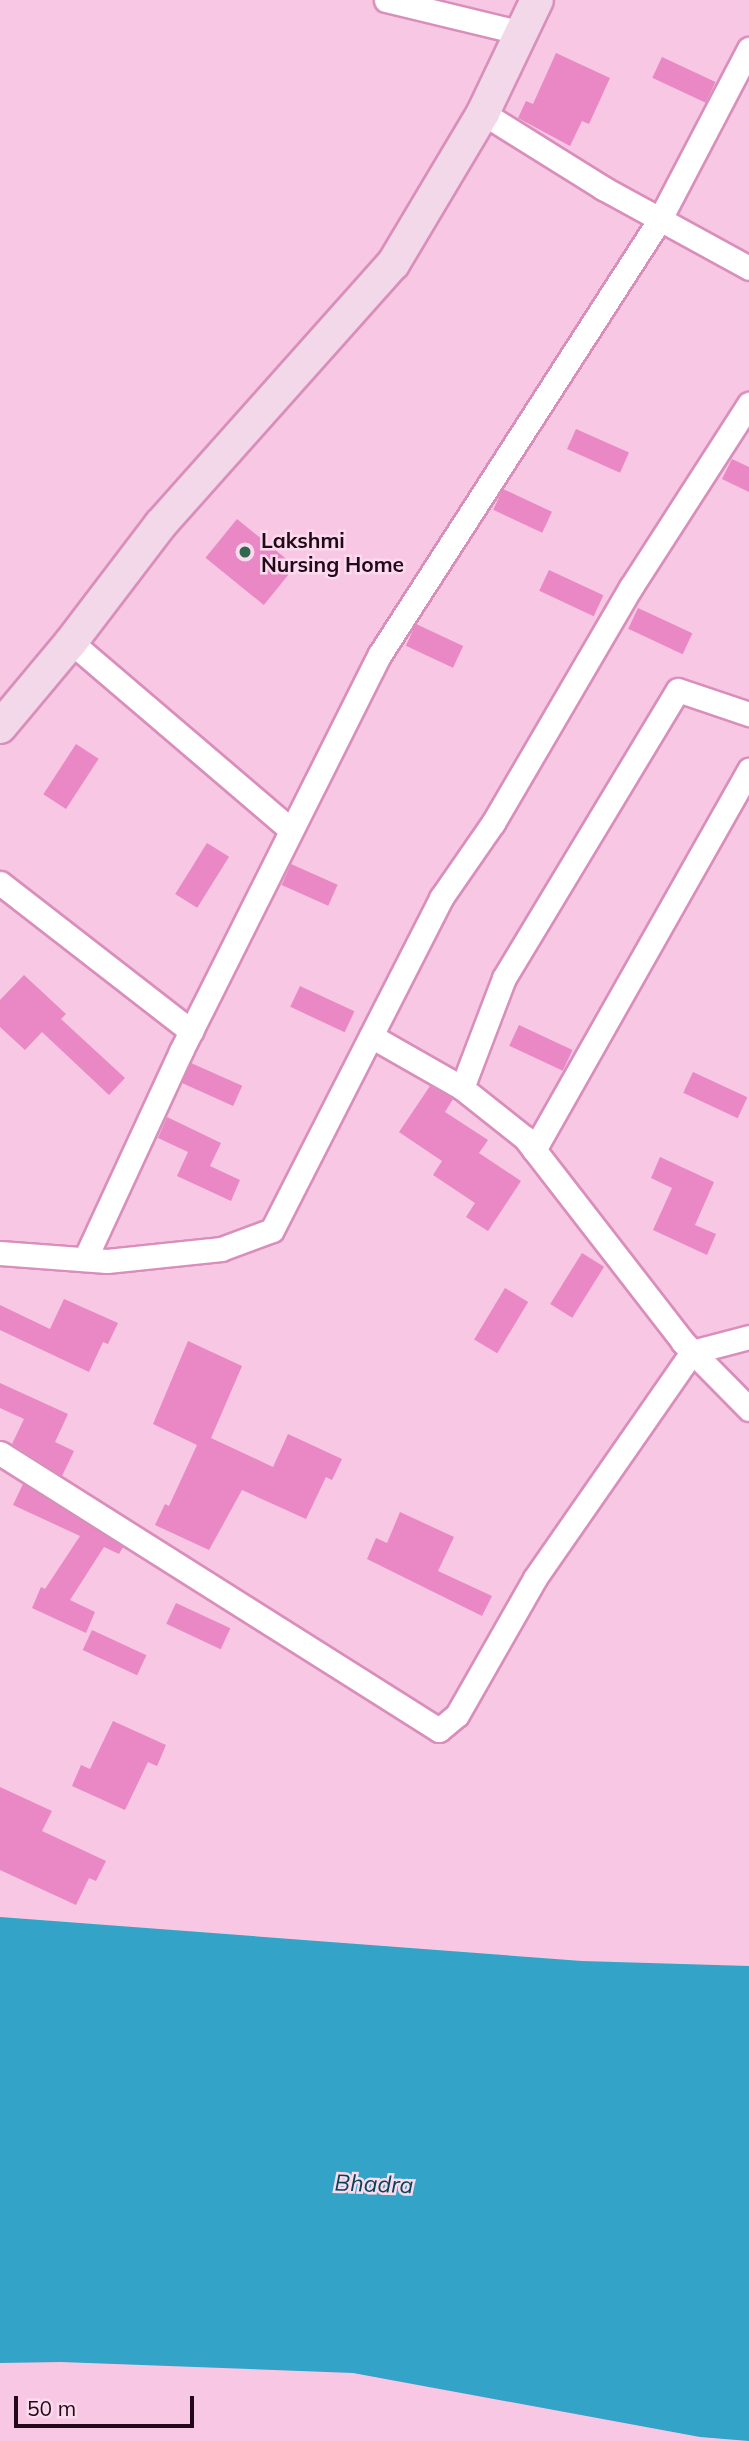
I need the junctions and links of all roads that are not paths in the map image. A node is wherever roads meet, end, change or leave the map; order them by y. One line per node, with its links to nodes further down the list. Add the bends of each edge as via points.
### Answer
1 (386, 0): 3 (street)
2 (537, 0): 3 (main road)
3 (522, 33): 5 (main road)
4 (749, 49): 6 (street)
5 (483, 113): 6 (street); 9 (main road, via 393,264 161,524)
6 (660, 219): 7 (street); 13 (street, via 380,654)
7 (749, 268)
8 (749, 404): 16 (street, via 631,587 493,823 441,898)
9 (71, 642): 11 (main road); 13 (street)
10 (749, 714): 17 (street, via 678,690 504,978)
11 (3, 718)
12 (749, 770): 18 (street)
13 (291, 830): 15 (street)
14 (0, 883): 15 (street)
15 (191, 1031): 20 (street)
16 (371, 1036): 17 (street); 20 (street, via 272,1230 222,1249 107,1261)
17 (462, 1088): 18 (street)
18 (534, 1150): 22 (street)
19 (0, 1252): 20 (street)
20 (85, 1259)
21 (749, 1337): 22 (street)
22 (692, 1352): 23 (street); 24 (street, via 535,1578 457,1715 439,1730)
23 (749, 1409)
24 (0, 1453)

